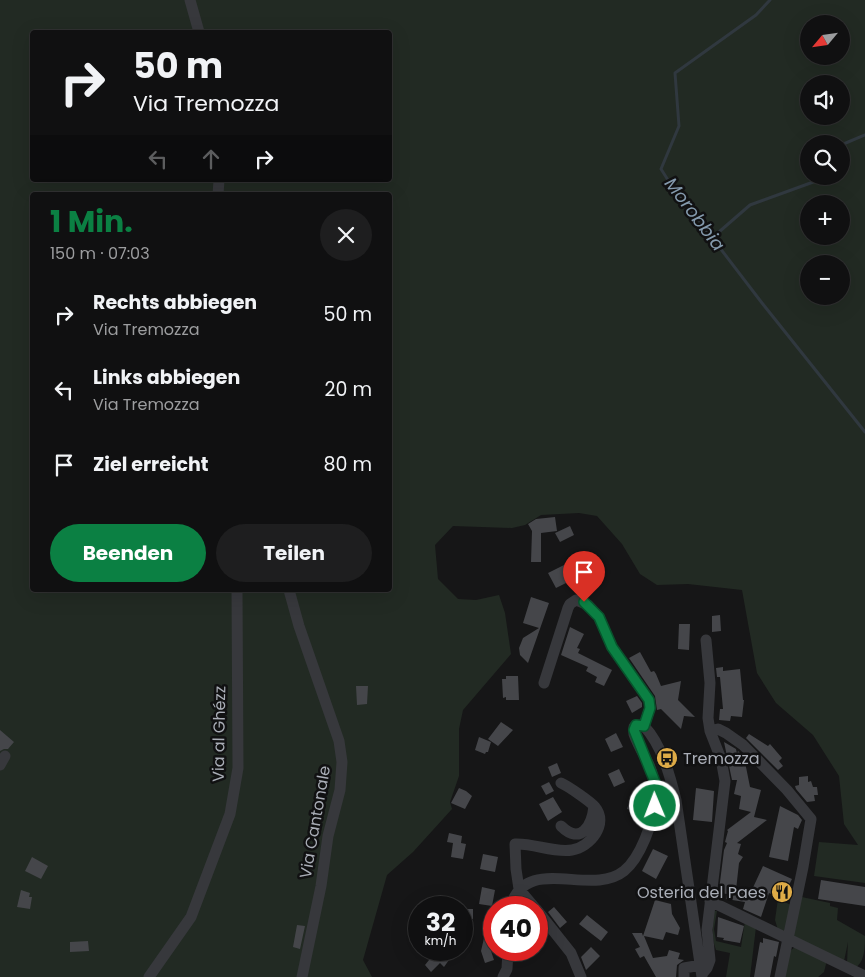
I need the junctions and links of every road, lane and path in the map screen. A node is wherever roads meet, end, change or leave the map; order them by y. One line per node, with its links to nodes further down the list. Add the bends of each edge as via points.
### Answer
1 (190, 0): 2 (street)
2 (198, 30)
3 (237, 592): 22 (street, Via al Ghézz, via 238,768 230,814 191,917)
4 (290, 592): 23 (street, Via Cantonale, via 339,741 342,762 340,790 328,836)
5 (706, 640): 8 (street)
6 (544, 683): 7 (street, via 568,608 576,600 584,602 599,617 612,647 649,700)
7 (644, 726): 12 (street, via 636,725 634,734 652,774 656,797 648,831 634,861 623,872 610,878 538,879); 19 (street, via 661,755 676,800)
8 (710, 730): 15 (street, via 725,781); 17 (street, via 726,732 743,745 811,819)
9 (560, 783): 10 (street)
10 (594, 806): 11 (street, via 592,820 586,830 574,834); 12 (street, via 600,819 597,832 579,848 564,850 528,843 515,844)
11 (562, 826)
12 (519, 889): 13 (street); 14 (street)
13 (514, 896)
14 (525, 896)
15 (710, 902): 17 (street); 19 (street, via 707,930 710,960)
16 (548, 923): 25 (street, via 574,957)
17 (787, 939): 20 (street); 27 (street)
18 (508, 961): 24 (street)
19 (702, 972): 26 (street, via 684,968)
20 (842, 972): 21 (street)
21 (865, 976)
22 (149, 977)
23 (302, 977)
24 (503, 977)
25 (581, 977)
26 (684, 977)
27 (780, 977)

